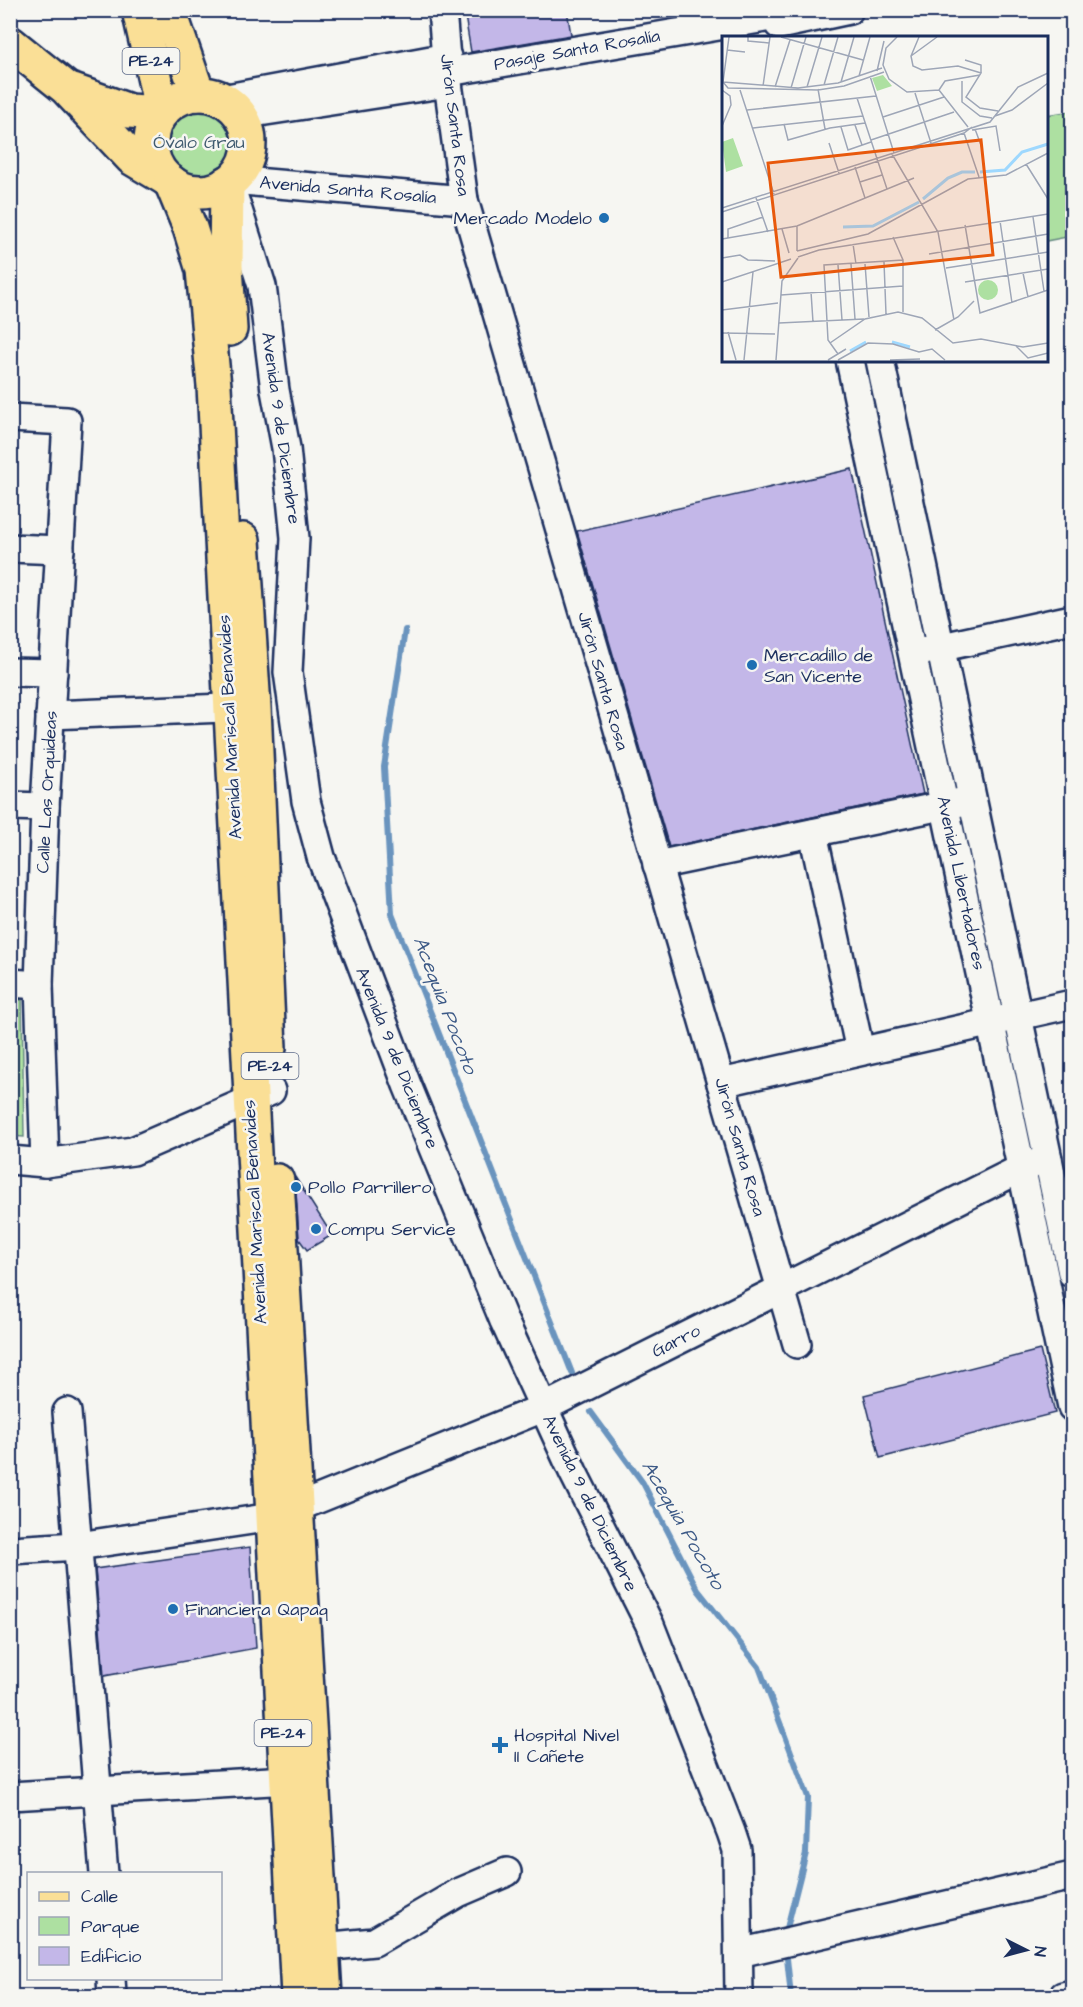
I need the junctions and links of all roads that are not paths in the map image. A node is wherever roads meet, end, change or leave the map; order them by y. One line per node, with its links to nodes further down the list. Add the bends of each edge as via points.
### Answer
1 (139, 10): 11 (main road, PE-24)
2 (169, 10): 10 (main road, PE-24)
3 (442, 10): 8 (street, Jirón Santa Rosa)
4 (849, 10): 6 (street)
5 (779, 22): 6 (street); 8 (street, Pasaje Santa Rosalía)
6 (808, 22)
7 (10, 43): 9 (main road)
8 (448, 71): 10 (street); 14 (street, Jirón Santa Rosa)
9 (66, 88): 11 (main road, via 129,111); 12 (main road, via 132,158)
10 (220, 102): 11 (main road, via 184,96); 13 (main road, via 247,135 247,156 241,170)
11 (161, 113): 12 (main road, via 151,136 151,149)
12 (169, 181): 13 (main road, via 195,192); 25 (main road, Avenida Mariscal Benavides / PE-24, via 203,270)
13 (229, 182): 14 (street, Avenida Santa Rosalía); 25 (main road, Avenida Mariscal Benavides / PE-24, via 226,266); 49 (street, Avenida 9 de Diciembre, via 262,286 293,498 294,583 288,672 306,801 342,917 403,1075)
14 (464, 200): 32 (street, Jirón Santa Rosa)
15 (850, 362): 22 (street, Avenida Libertadores)
16 (880, 362): 21 (street, Avenida Libertadores)
17 (10, 418): 19 (street, Calle Las Orquideas, via 67,421)
18 (10, 548): 19 (street)
19 (60, 550): 24 (street, Calle Las Orquideas)
20 (1072, 619): 21 (street)
21 (940, 648): 22 (street); 27 (street, Avenida Libertadores)
22 (911, 653): 29 (street, Avenida Libertadores)
23 (10, 672): 24 (street)
24 (53, 674): 26 (street, Calle Las Orquideas)
25 (241, 708): 26 (street); 40 (main road, Avenida Mariscal Benavides / PE-24)
26 (50, 715): 30 (street, Calle Las Orquideas)
27 (973, 800): 29 (street); 36 (street, Avenida Libertadores)
28 (10, 806): 30 (street)
29 (945, 806): 31 (street); 37 (street, Avenida Libertadores)
30 (45, 807): 34 (street, Calle Las Orquideas)
31 (813, 833): 32 (street); 38 (street)
32 (657, 866): 39 (street, Jirón Santa Rosa)
33 (10, 983): 34 (street)
34 (39, 985): 42 (street, Calle Las Orquideas)
35 (1072, 1004): 36 (street)
36 (1018, 1016): 37 (street); 44 (street, Avenida Libertadores)
37 (991, 1024): 38 (street); 43 (street, Avenida Libertadores)
38 (860, 1051): 39 (street)
39 (721, 1083): 46 (street, Jirón Santa Rosa)
40 (260, 1096): 42 (street, via 133,1151); 51 (main road, Avenida Mariscal Benavides / PE-24)
41 (10, 1160): 42 (street)
42 (45, 1163)
43 (1022, 1168): 44 (street, Garro); 46 (street, Garro); 48 (street, Avenida Libertadores)
44 (1058, 1175): 45 (street, Avenida Libertadores)
45 (1072, 1274)
46 (782, 1287): 47 (street, Jirón Santa Rosa); 49 (street, Garro)
47 (797, 1344)
48 (1072, 1407)
49 (543, 1408): 51 (street, Garro); 61 (street, Avenida 9 de Diciembre, via 650,1625 734,1841)
50 (67, 1412): 52 (street)
51 (284, 1513): 52 (street, Garro); 54 (main road, Avenida Mariscal Benavides / PE-24)
52 (78, 1546): 53 (street, Garro); 55 (street)
53 (10, 1550)
54 (298, 1779): 55 (street); 60 (main road, Avenida Mariscal Benavides / PE-24)
55 (99, 1791): 56 (street); 57 (street)
56 (10, 1796)
57 (104, 1872)
58 (507, 1872): 60 (street, via 458,1893 374,1942)
59 (1072, 1876): 61 (street)
60 (308, 1949): 65 (main road, Avenida Mariscal Benavides / PE-24); 66 (main road, Avenida Mariscal Benavides / PE-24)
61 (739, 1953): 67 (street, Avenida 9 de Diciembre)
62 (111, 1980): 64 (street)
63 (1072, 1994): 68 (street)
64 (112, 1996)
65 (298, 1996)
66 (325, 1996)
67 (739, 1996)
68 (1063, 1996)

